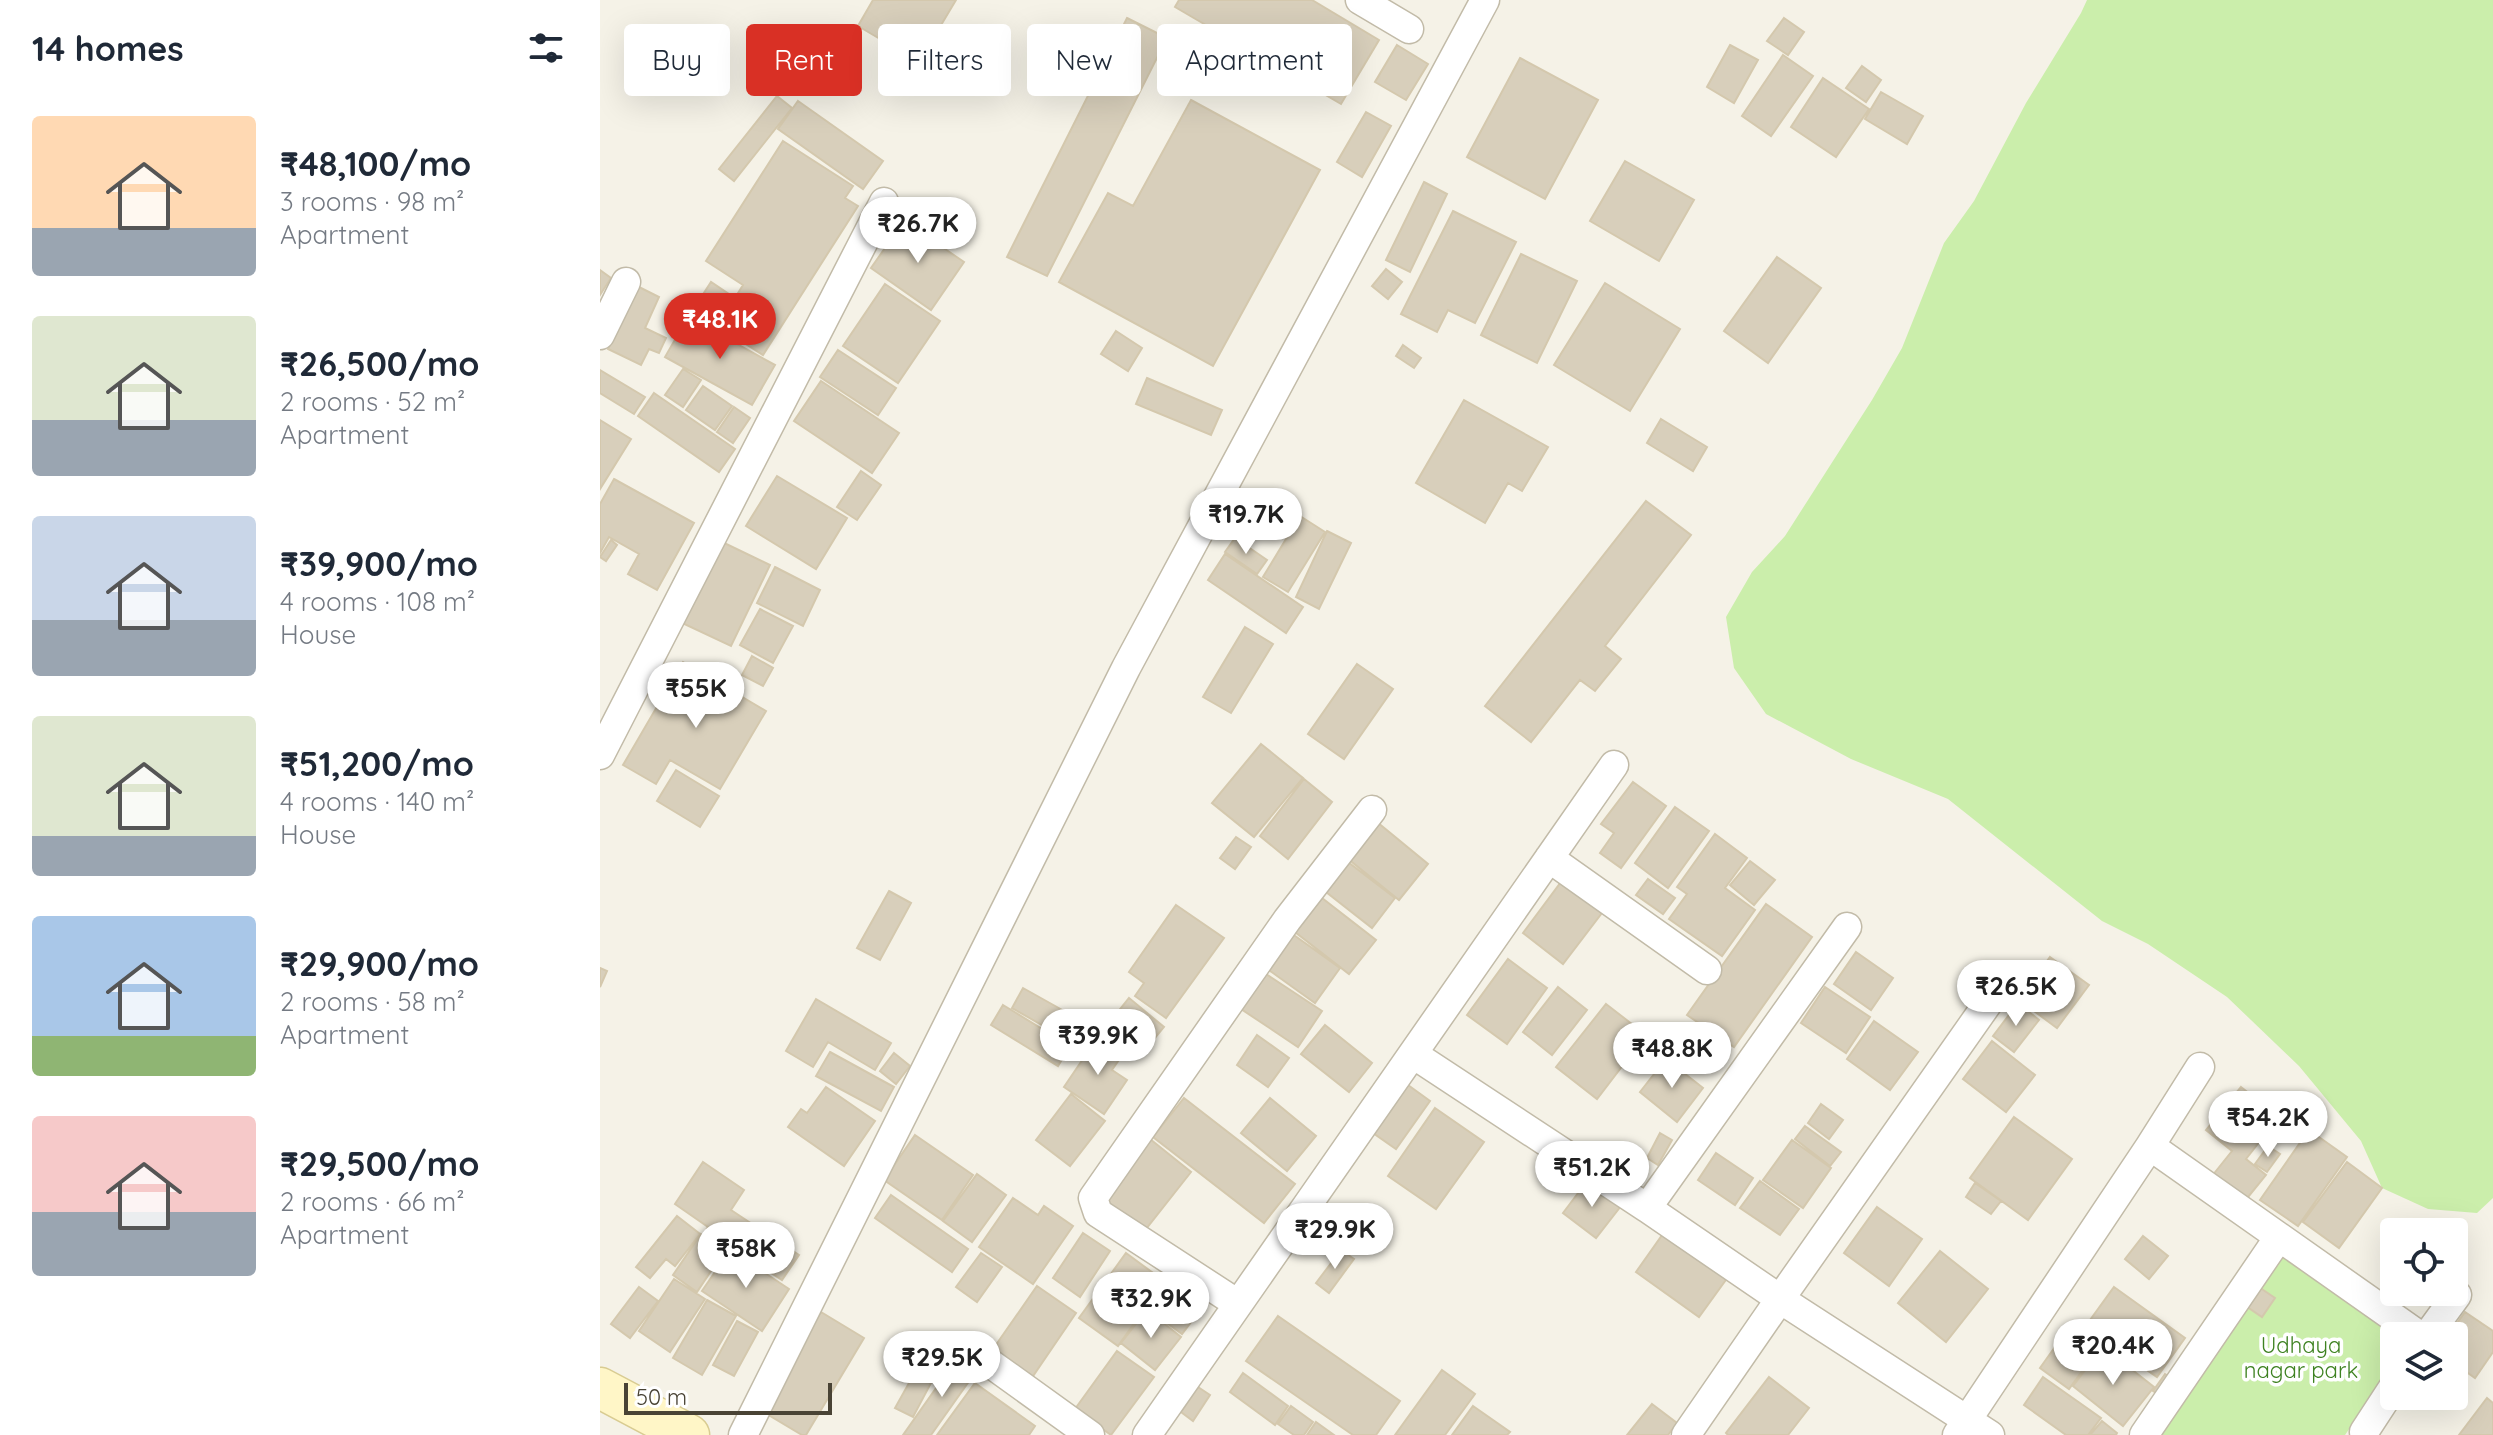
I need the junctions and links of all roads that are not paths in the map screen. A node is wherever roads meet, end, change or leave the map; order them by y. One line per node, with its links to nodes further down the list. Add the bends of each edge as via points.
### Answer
1 (1360, 0): 3 (street)
2 (1485, 0): 28 (street, via 1126,668)
3 (1409, 29)
4 (884, 202): 7 (street)
5 (626, 282): 6 (street)
6 (600, 335)
7 (600, 755)
8 (1614, 765): 10 (street)
9 (1372, 810): 20 (street, via 1287,920 1093,1198 1098,1213)
10 (1549, 858): 12 (street); 14 (street)
11 (1847, 927): 17 (street)
12 (1707, 970)
13 (2007, 976): 19 (street)
14 (1413, 1054): 17 (street); 20 (street)
15 (2200, 1067): 16 (street)
16 (2150, 1146): 18 (street); 25 (street)
17 (1647, 1208): 19 (street)
18 (2279, 1237): 21 (street); 32 (street)
19 (1780, 1299): 25 (street); 31 (street)
20 (1238, 1304): 30 (street)
21 (2400, 1322)
22 (980, 1356): 29 (street)
23 (600, 1388): 27 (main road)
24 (2380, 1409): 26 (street)
25 (1971, 1430)
26 (2365, 1434)
27 (689, 1435)
28 (743, 1435)
29 (1090, 1435)
30 (1147, 1435)
31 (1686, 1435)
32 (2144, 1435)

